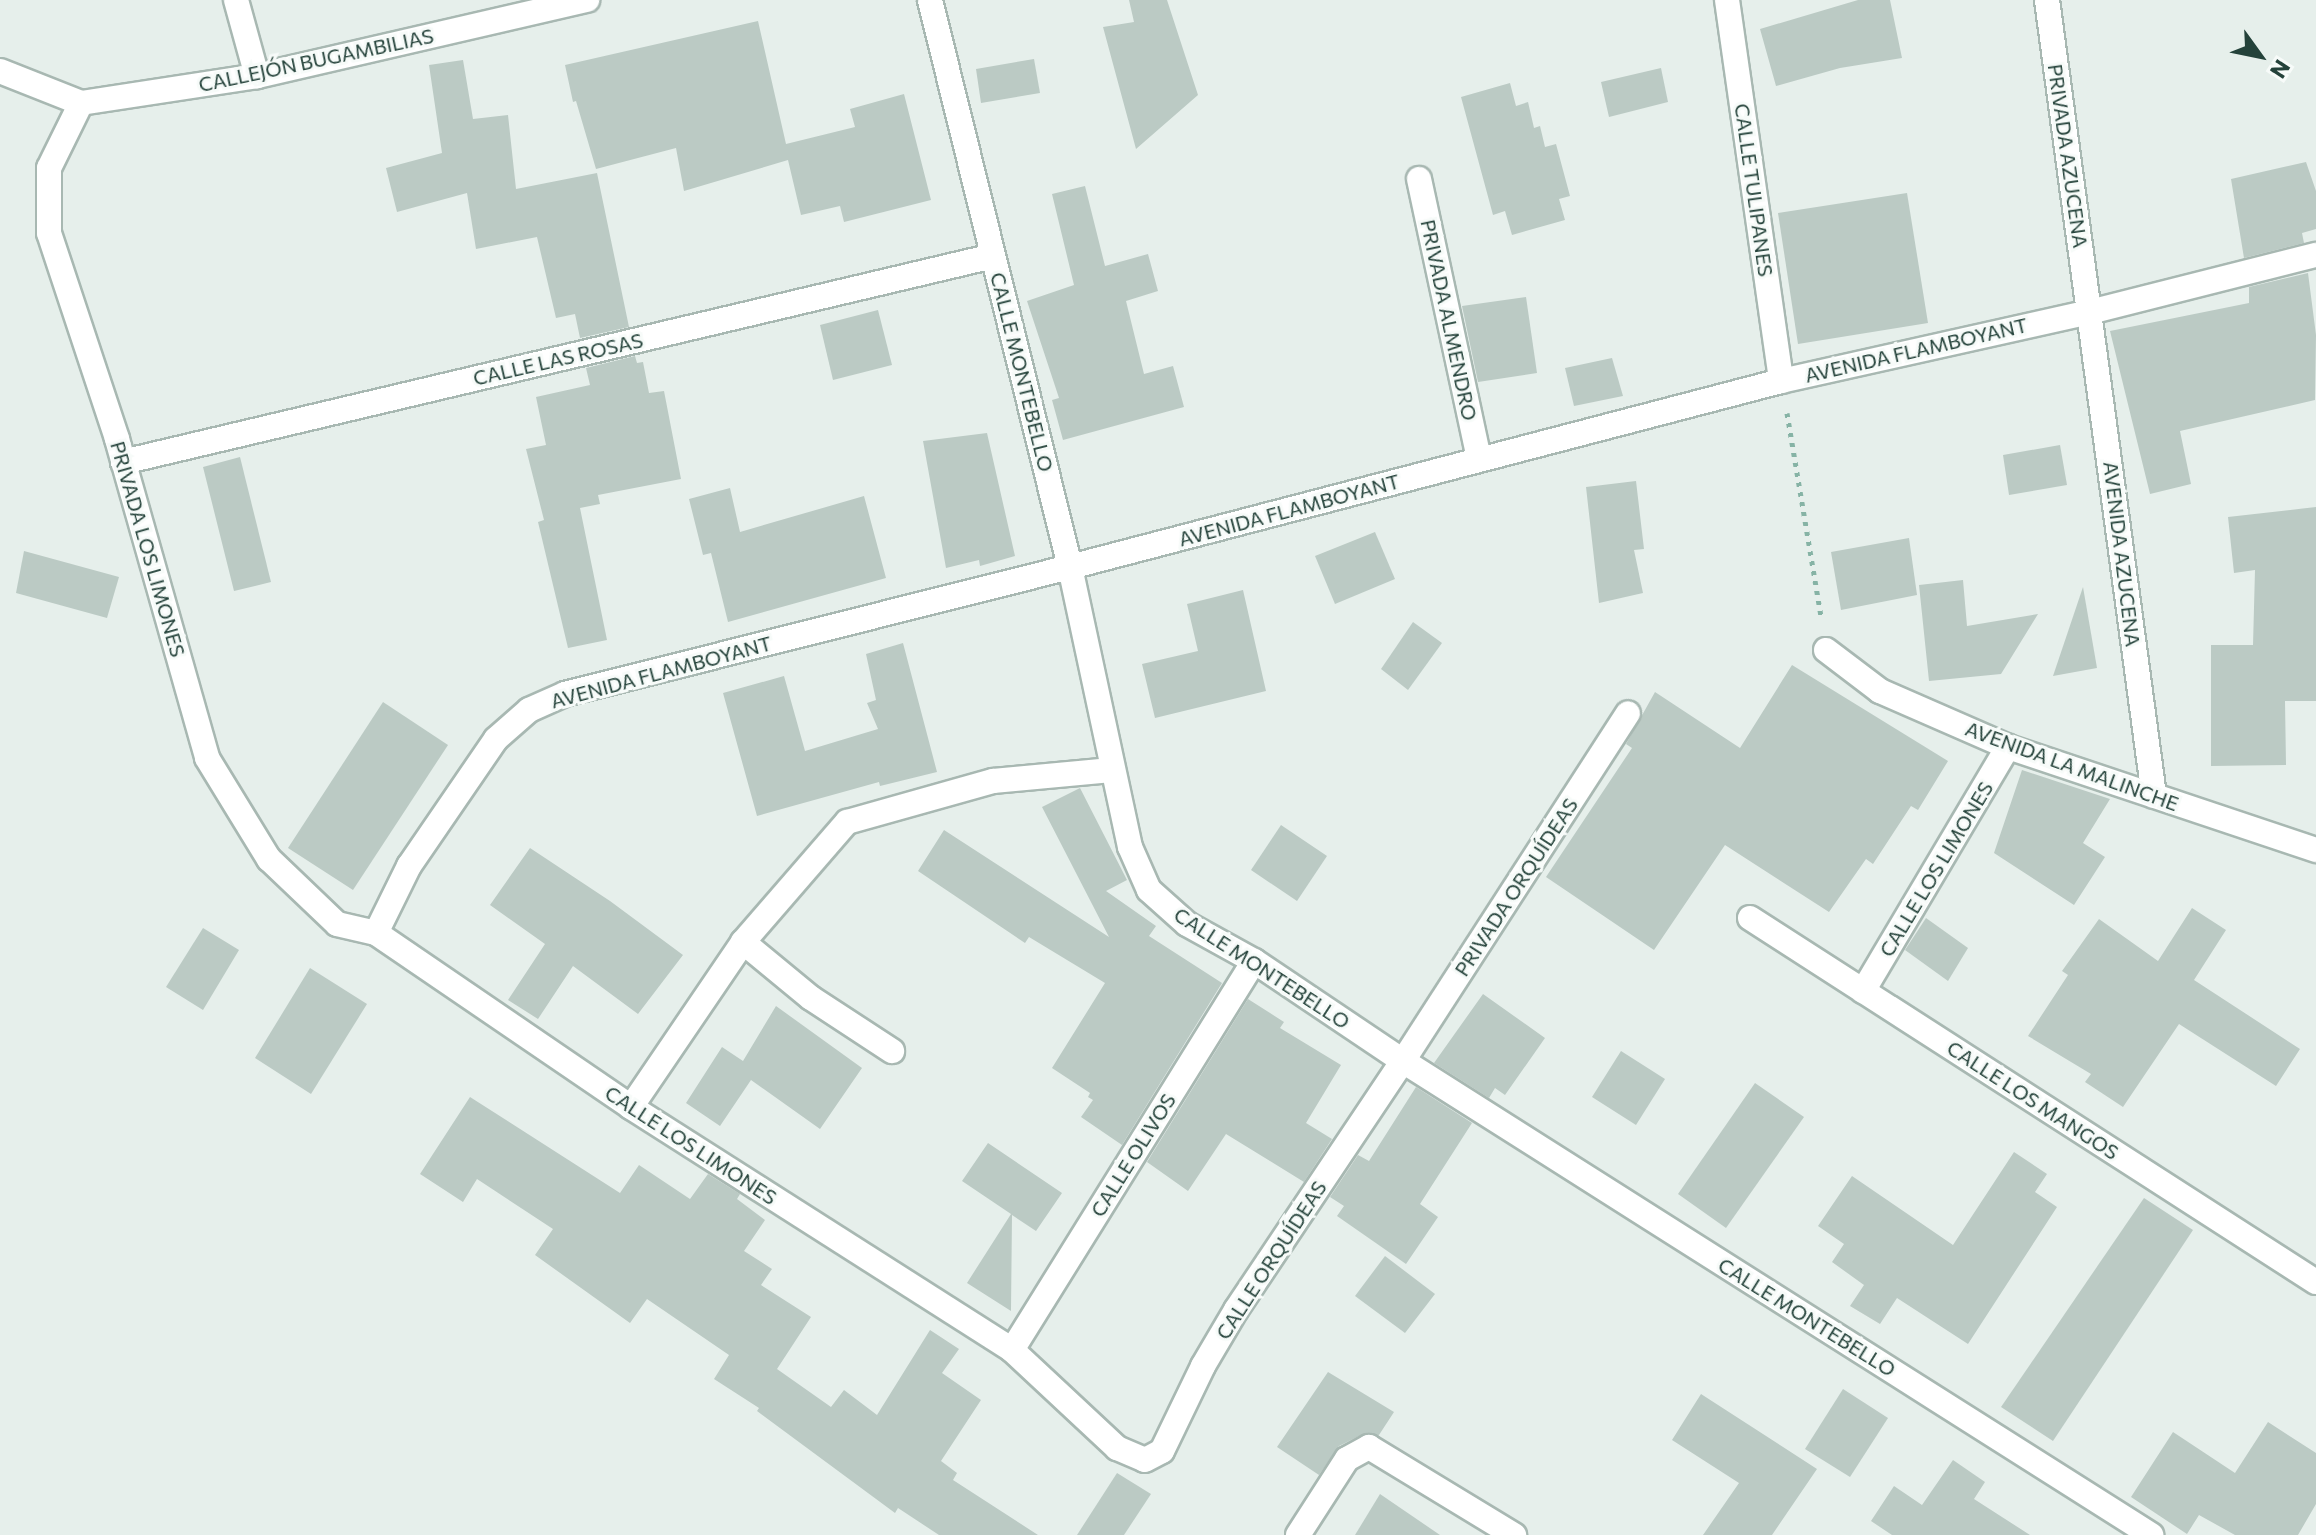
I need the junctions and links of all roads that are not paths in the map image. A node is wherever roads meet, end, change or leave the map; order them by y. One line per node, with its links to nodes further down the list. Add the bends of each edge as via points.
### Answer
1 (236, 0): 7 (street)
2 (587, 0): 7 (street, CALLEJÓN BUGAMBILIAS)
3 (930, 0): 11 (street, CALLE MONTEBELLO)
4 (1727, 0): 13 (street, CALLE TULIPANES)
5 (2047, 0): 12 (street, PRIVADA AZUCENA)
6 (0, 71): 8 (street)
7 (257, 76): 8 (street, CALLEJÓN BUGAMBILIAS)
8 (81, 103): 15 (street, PRIVADA LOS LIMONES, via 49,168 49,233)
9 (1419, 179): 14 (street, PRIVADA ALMENDRO)
10 (2316, 255): 12 (street, AVENIDA FLAMBOYANT)
11 (993, 256): 15 (street, CALLE LAS ROSAS); 16 (street, CALLE MONTEBELLO)
12 (2090, 312): 13 (street, AVENIDA FLAMBOYANT); 21 (street, AVENIDA AZUCENA)
13 (1781, 381): 14 (street, AVENIDA FLAMBOYANT)
14 (1479, 460): 16 (street, AVENIDA FLAMBOYANT)
15 (123, 462): 24 (street, PRIVADA LOS LIMONES, via 207,758 269,859 337,924)
16 (1070, 567): 20 (street, CALLE MONTEBELLO); 24 (street, AVENIDA FLAMBOYANT, via 565,694 529,710 496,739 478,765 409,866)
17 (1826, 650): 19 (street, AVENIDA LA MALINCHE, via 1880,691)
18 (1628, 713): 29 (street, PRIVADA ORQUÍDEAS)
19 (2008, 747): 21 (street, AVENIDA LA MALINCHE); 27 (street, CALLE LOS LIMONES)
20 (1111, 770): 25 (street, via 993,781 847,822); 26 (street, CALLE MONTEBELLO, via 1130,847 1149,890 1187,924)
21 (2154, 796): 22 (street, AVENIDA LA MALINCHE)
22 (2316, 850)
23 (1750, 918): 27 (street, CALLE LOS MANGOS)
24 (376, 933): 30 (street, CALLE LOS LIMONES)
25 (743, 942): 28 (street, via 811,998); 30 (street)
26 (1254, 961): 29 (street, CALLE MONTEBELLO); 32 (street, CALLE OLIVOS)
27 (1863, 991): 31 (street, CALLE LOS MANGOS)
28 (892, 1051)
29 (1403, 1061): 33 (street, CALLE ORQUÍDEAS, via 1236,1310 1162,1451); 36 (street, CALLE MONTEBELLO)
30 (631, 1107): 32 (street, CALLE LOS LIMONES)
31 (2316, 1282)
32 (1012, 1350): 33 (street, CALLE LOS LIMONES, via 1117,1448)
33 (1145, 1460)
34 (1298, 1535): 35 (street, via 1347,1459 1369,1447)
35 (1514, 1535)
36 (2151, 1535)

